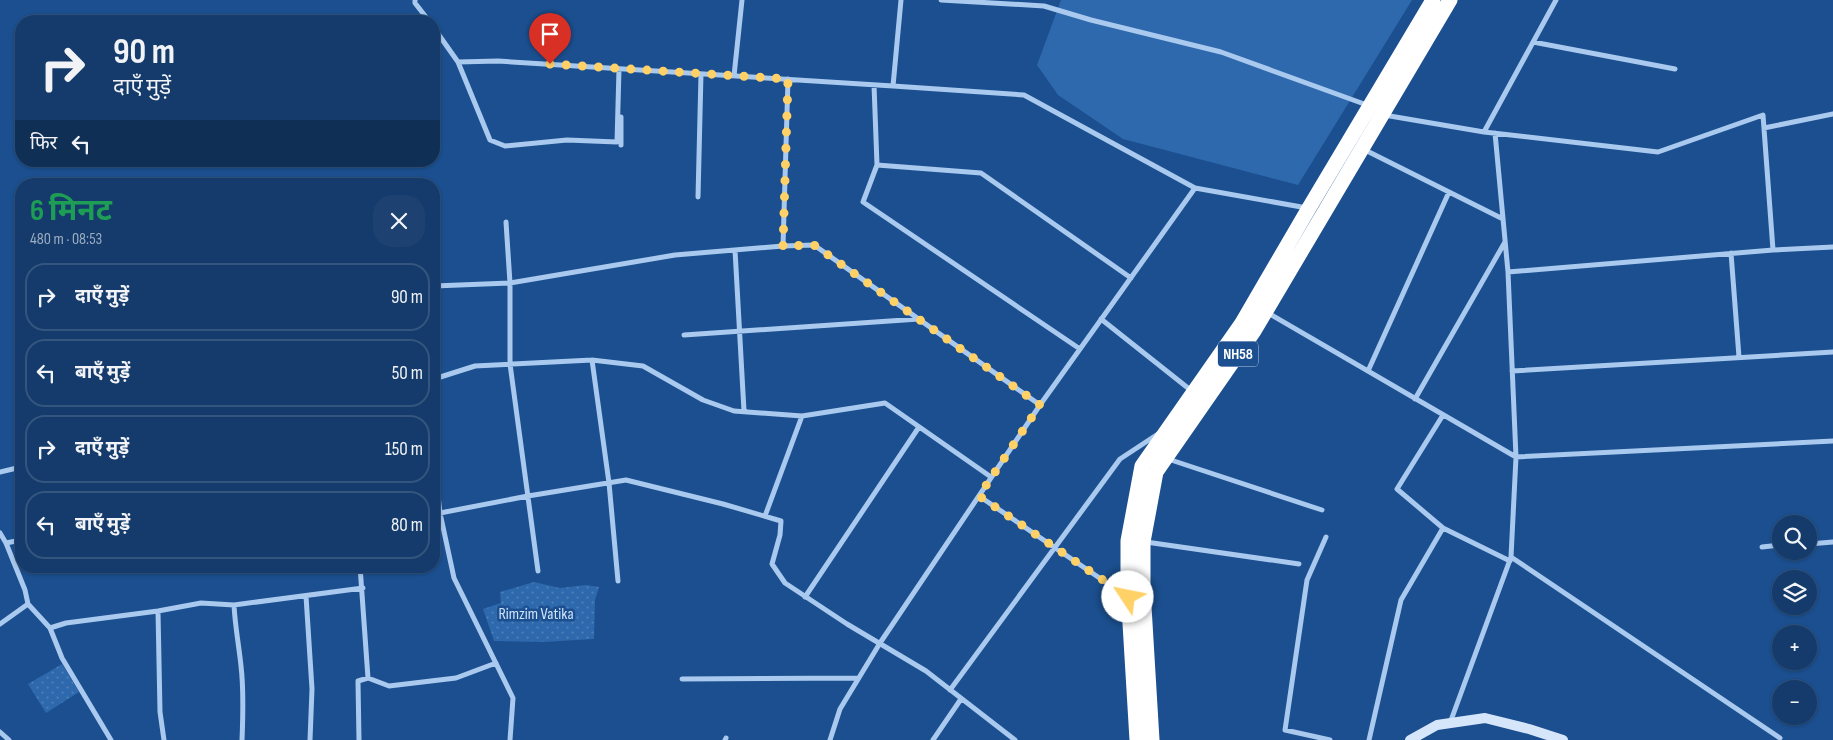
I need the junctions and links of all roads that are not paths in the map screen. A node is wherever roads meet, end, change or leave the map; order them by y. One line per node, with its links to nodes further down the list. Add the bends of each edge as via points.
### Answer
1 (415, 0): 8 (street)
2 (742, 0): 15 (street)
3 (901, 0): 18 (street)
4 (941, 0): 19 (street, via 1044,6 1221,52)
5 (1433, 0): 19 (highway, NH58)
6 (1450, 0): 20 (highway, NH58)
7 (1556, 0): 10 (street)
8 (424, 15)
9 (440, 36): 11 (street)
10 (1533, 42): 13 (street); 23 (street)
11 (458, 62): 12 (street, via 498,61); 12 (street, via 490,140 506,146 567,140 617,142)
12 (620, 69): 14 (street); 25 (street)
13 (1674, 69)
14 (701, 74): 15 (street); 30 (street)
15 (734, 76): 16 (street)
16 (788, 79): 17 (street); 36 (street)
17 (874, 85): 18 (street); 27 (street)
18 (893, 86): 28 (street, via 1024,95)
19 (1370, 106): 31 (highway, NH58)
20 (1383, 114): 23 (street); 26 (highway, NH58)
21 (1833, 114): 22 (street)
22 (1764, 128): 24 (street, via 1763,115 1658,152); 39 (street)
23 (1484, 132): 24 (street)
24 (1495, 133): 33 (street)
25 (621, 145)
26 (1363, 149): 29 (street); 32 (highway, NH58)
27 (878, 165): 42 (street, via 981,173); 50 (street, via 863,202)
28 (1195, 188): 31 (street); 42 (street)
29 (1449, 192): 33 (street); 55 (street)
30 (698, 197)
31 (1309, 208): 32 (street); 58 (highway, NH58, via 1242,323)
32 (1322, 217): 45 (highway, NH58)
33 (1503, 219): 35 (street)
34 (506, 222): 43 (street)
35 (1505, 241): 41 (street); 59 (street)
36 (783, 246): 38 (street); 46 (street, via 814,245)
37 (1833, 247): 39 (street)
38 (735, 250): 43 (street, via 675,255); 48 (street)
39 (1773, 250): 40 (street)
40 (1731, 253): 41 (street); 52 (street)
41 (1508, 272): 56 (street)
42 (1131, 278): 47 (street)
43 (510, 283): 44 (street); 54 (street)
44 (440, 286)
45 (1266, 312): 55 (street); 68 (highway, NH58)
46 (920, 319): 48 (street); 60 (street)
47 (1101, 319): 50 (street); 58 (street)
48 (740, 331): 49 (street); 61 (street)
49 (684, 335)
50 (1080, 349): 60 (street)
51 (1833, 352): 52 (street)
52 (1739, 357): 56 (street)
53 (592, 360): 54 (street); 61 (street, via 643,366 703,400); 72 (street)
54 (510, 364): 57 (street, via 475,366); 73 (street)
55 (1368, 371): 59 (street)
56 (1512, 371): 67 (street)
57 (440, 377)
58 (1193, 392): 65 (highway, NH58)
59 (1415, 399): 62 (street)
60 (1040, 405): 71 (street)
61 (744, 412): 63 (street)
62 (1443, 415): 67 (street); 78 (street, via 1397,489)
63 (802, 416): 64 (street, via 885,403); 77 (street)
64 (919, 427): 71 (street); 98 (street)
65 (1167, 429): 88 (street, via 1120,459); 99 (highway, NH58, via 1142,466 1128,541)
66 (1833, 441): 67 (street)
67 (1516, 457): 89 (street)
68 (1165, 458): 75 (street); 82 (highway, NH58, via 1156,472)
69 (15, 468): 70 (street)
70 (0, 472)
71 (991, 477): 74 (street)
72 (609, 483): 73 (street); 77 (street, via 626,480); 95 (street)
73 (528, 496): 76 (street); 92 (street)
74 (979, 496): 88 (street); 105 (street)
75 (1322, 510)
76 (440, 513): 106 (street, via 454,578)
77 (765, 516): 98 (street, via 781,521 772,564 785,583)
78 (1443, 528): 89 (street); 128 (street, via 1401,600)
79 (0, 533): 84 (street)
80 (1326, 537): 127 (street, via 1307,580 1285,730)
81 (15, 541): 84 (street)
82 (1143, 542): 90 (street); 126 (highway, NH58)
83 (1833, 542): 85 (street)
84 (6, 543): 91 (street)
85 (1817, 543)
86 (1772, 546): 87 (street)
87 (1762, 547)
88 (1054, 548): 99 (street); 110 (street)
89 (1510, 559): 112 (street); 114 (street)
90 (1299, 564)
91 (15, 565)
92 (538, 572)
93 (18, 573): 100 (street)
94 (361, 573): 96 (street)
95 (618, 581)
96 (363, 588): 97 (street); 107 (street)
97 (306, 596): 101 (street); 119 (street, via 312,689)
98 (805, 596): 105 (street)
99 (1128, 597): 125 (highway, NH58)
100 (28, 604): 103 (street); 104 (street)
101 (234, 605): 102 (street, via 201,602); 118 (street, via 242,668)
102 (158, 610): 104 (street); 117 (street, via 160,712)
103 (0, 624)
104 (50, 628): 116 (street, via 62,658)
105 (880, 643): 108 (street); 110 (street)
106 (496, 664): 107 (street, via 456,678 389,686); 121 (street, via 513,698)
107 (368, 678): 120 (street, via 358,681)
108 (858, 678): 109 (street); 122 (street, via 840,710)
109 (682, 679)
110 (950, 690): 111 (street)
111 (961, 699): 123 (street); 124 (street)
112 (1450, 723): 129 (street, via 1437,725); 130 (street, via 1485,718)
113 (0, 732): 115 (street)
114 (1780, 738)
115 (9, 740)
116 (111, 740)
117 (164, 740)
118 (242, 740)
119 (310, 740)
120 (359, 740)
121 (510, 740)
122 (830, 740)
123 (933, 740)
124 (1015, 740)
125 (1137, 740)
126 (1152, 740)
127 (1330, 740)
128 (1369, 740)
129 (1410, 740)
130 (1564, 740)

